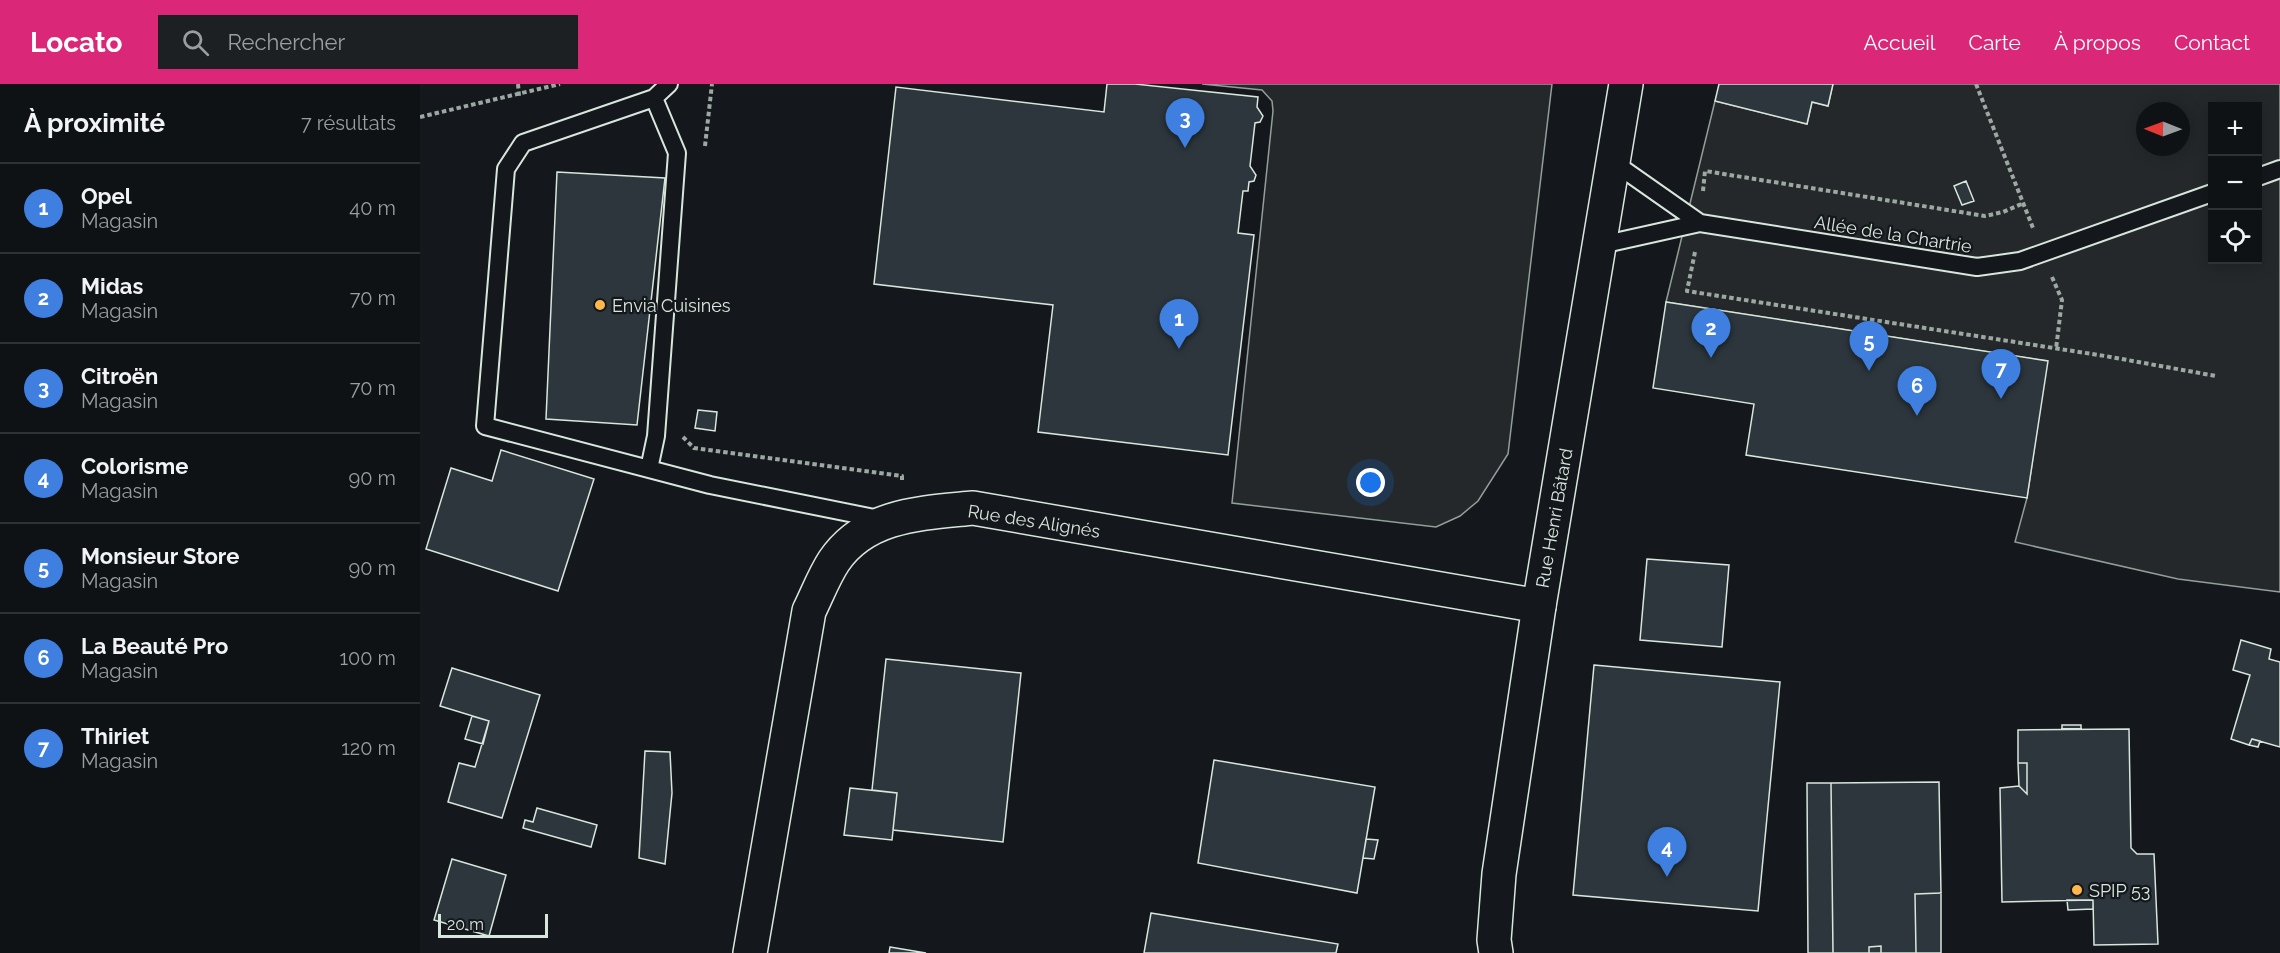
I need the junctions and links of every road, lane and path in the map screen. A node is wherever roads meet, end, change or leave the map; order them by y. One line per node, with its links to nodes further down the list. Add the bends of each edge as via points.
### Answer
1 (518, 84): 7 (path)
2 (560, 84): 7 (path)
3 (669, 84): 8 (lane)
4 (712, 84): 10 (path)
5 (1626, 84): 11 (street, Rue Henri Bâtard)
6 (1976, 84): 15 (path)
7 (519, 96): 9 (path)
8 (654, 98): 22 (lane, via 677,153 656,436); 22 (lane, via 523,143 506,169 485,426)
9 (420, 117)
10 (704, 155)
11 (1613, 162): 16 (lane, Allée de la Chartrie); 17 (street, Rue Henri Bâtard)
12 (2280, 169): 13 (lane)
13 (2262, 176)
14 (2208, 194): 18 (lane, Allée de la Chartrie)
15 (2024, 203): 16 (path, via 1985,216 1705,171); 18 (path)
16 (1700, 223): 17 (lane); 18 (lane, Allée de la Chartrie, via 1977,267); 19 (path, via 1687,291)
17 (1600, 245): 24 (street, Rue Henri Bâtard)
18 (2042, 254): 19 (path, via 2062,300)
19 (2056, 349): 20 (path)
20 (2216, 376)
21 (682, 436): 23 (path, via 694,448 902,476)
22 (649, 469): 23 (lane, via 710,485)
23 (898, 517): 24 (street, Rue des Alignés, via 973,508); 25 (street, Rue des Alignés, via 852,541 834,560 809,611)
24 (1539, 606): 26 (street, Rue Henri Bâtard, via 1499,874)
25 (750, 953)
26 (1496, 953)

